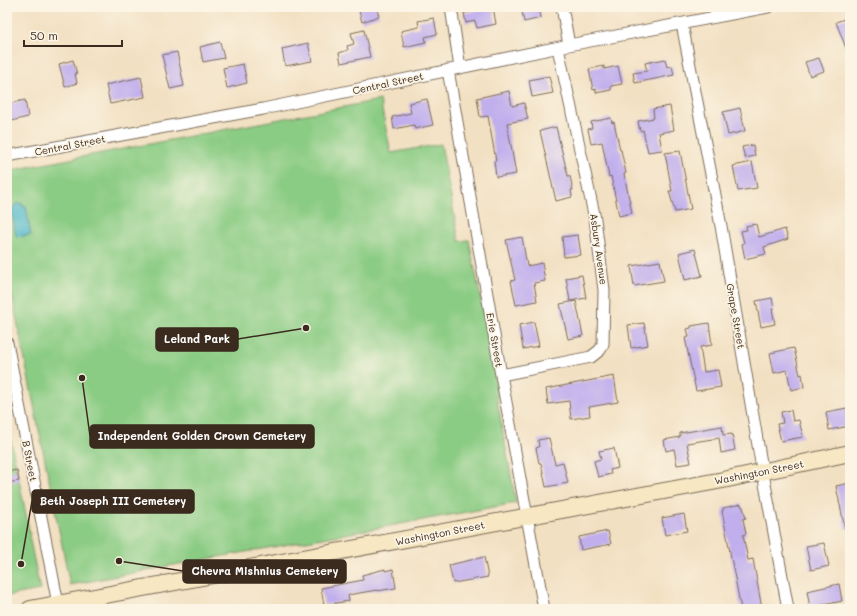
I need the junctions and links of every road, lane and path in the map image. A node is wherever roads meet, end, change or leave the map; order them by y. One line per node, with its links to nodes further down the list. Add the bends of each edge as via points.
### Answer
1 (451, 7): 6 (street)
2 (562, 7): 5 (street, Asbury Avenue)
3 (768, 7): 4 (street, Central Street)
4 (682, 24): 5 (street, Central Street); 12 (street, Grape Street, via 721,226)
5 (564, 47): 6 (street, Central Street); 10 (street, Asbury Avenue, via 596,227 604,290 603,344 591,357)
6 (460, 68): 7 (street, Central Street)
7 (448, 70): 8 (street, Central Street, via 263,109); 10 (street, Erie Street)
8 (7, 156)
9 (7, 343): 14 (street, B Street)
10 (501, 375): 13 (street, Erie Street)
11 (850, 453): 12 (main road, Washington Street)
12 (762, 472): 13 (main road, Washington Street); 17 (street, Grape Street)
13 (528, 516): 14 (main road, Washington Street, via 155,585); 16 (street, Erie Street)
14 (64, 605): 15 (main road, Washington Street)
15 (30, 609)
16 (544, 609)
17 (788, 609)

